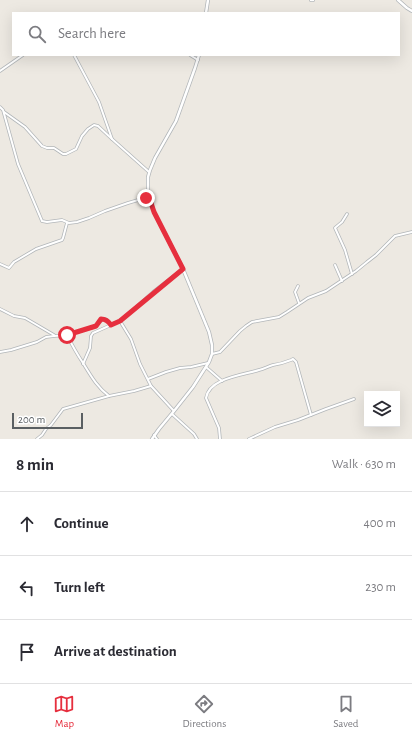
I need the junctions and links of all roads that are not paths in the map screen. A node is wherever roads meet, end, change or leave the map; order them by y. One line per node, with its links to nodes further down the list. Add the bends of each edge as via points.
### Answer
1 (208, 0): 4 (street)
2 (398, 0): 3 (street)
3 (412, 11)
4 (206, 12)
5 (22, 56): 10 (street)
6 (75, 56): 13 (street, via 99,102)
7 (192, 56): 9 (street)
8 (199, 56): 9 (street)
9 (198, 60): 14 (street, via 176,121)
10 (0, 71)
11 (0, 107): 12 (street)
12 (4, 112): 13 (street, via 25,127 42,146 54,148 63,154 76,149 82,136 94,125); 17 (street, via 18,164 41,219)
13 (112, 139): 14 (street)
14 (149, 172): 15 (street)
15 (149, 197): 17 (street, via 77,222); 21 (street)
16 (347, 214): 22 (street, via 335,228)
17 (67, 222): 19 (street, via 62,240 36,249 14,262 9,268)
18 (412, 232): 22 (street, via 395,236 376,256)
19 (0, 264)
20 (335, 265): 23 (street)
21 (183, 269): 27 (street); 32 (street, via 209,332)
22 (352, 274): 23 (street)
23 (342, 281): 25 (street)
24 (298, 286): 25 (street, via 295,292)
25 (299, 304): 32 (street, via 278,316 252,322 220,352)
26 (0, 309): 30 (street, via 25,318)
27 (120, 321): 28 (street); 36 (street, via 133,342)
28 (111, 325): 29 (street, via 101,319 96,326); 34 (street, via 92,334)
29 (67, 335): 30 (street); 34 (street)
30 (54, 336): 31 (street)
31 (0, 352)
32 (212, 354): 33 (street)
33 (209, 362): 35 (street); 36 (street, via 180,368)
34 (84, 364): 39 (street, via 95,383)
35 (206, 367): 37 (street); 41 (street)
36 (148, 379): 38 (street)
37 (222, 381): 43 (street, via 294,359); 49 (street, via 211,388 206,398 219,428)
38 (151, 386): 39 (street); 41 (street)
39 (109, 396): 45 (street, via 63,409)
40 (354, 399): 43 (street)
41 (174, 411): 42 (street)
42 (172, 414): 44 (street); 48 (street)
43 (311, 415): 50 (street)
44 (154, 435): 46 (street); 47 (street)
45 (37, 439)
46 (152, 439)
47 (157, 439)
48 (197, 439)
49 (220, 439)
50 (249, 439)

